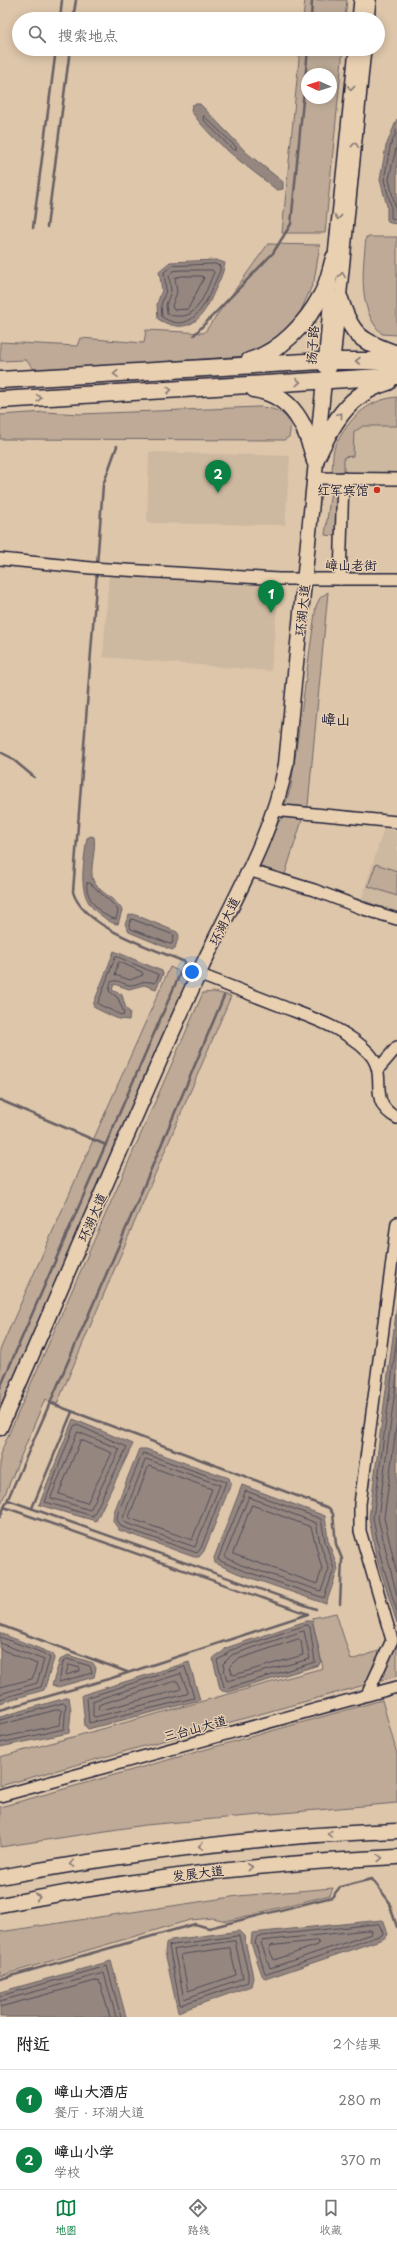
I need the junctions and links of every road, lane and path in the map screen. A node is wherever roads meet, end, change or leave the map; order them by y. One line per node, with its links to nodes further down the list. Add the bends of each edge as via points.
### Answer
1 (360, 0): 3 (street)
2 (370, 0): 4 (street)
3 (359, 12)
4 (369, 12)
5 (354, 56): 7 (street, 扬子路, one-way to 7)
6 (364, 56): 8 (street, 扬子路, one-way to 6)
7 (334, 258): 10 (street, 扬子路); 12 (highway, via 322,296 289,338 263,357)
8 (340, 299): 9 (highway, via 349,323 362,338 376,348); 10 (street, 扬子路)
9 (397, 354)
10 (329, 361): 11 (highway, one-way to 10); 12 (highway); 16 (street, 扬子路)
11 (397, 361)
12 (229, 367): 15 (highway, one-way to 15)
13 (397, 376): 16 (highway)
14 (397, 379): 19 (highway, one-way to 14, via 330,430 343,411 366,390)
15 (0, 380)
16 (324, 381): 17 (highway, one-way to 16); 19 (main road, 环湖大道)
17 (229, 386): 18 (highway, one-way to 17); 19 (highway, via 263,391 276,395 288,404 304,426)
18 (0, 400)
19 (316, 461): 20 (main road, 环湖大道)
20 (314, 478): 21 (street); 24 (main road, 环湖大道)
21 (343, 478): 22 (street); 25 (street)
22 (397, 479)
23 (0, 558): 24 (street, 嶂山老街, via 104,569)
24 (305, 579): 25 (street, 嶂山老街); 27 (main road, 环湖大道, via 286,764)
25 (340, 579): 26 (street, 嶂山老街)
26 (397, 579)
27 (273, 810): 28 (street); 29 (main road, 环湖大道)
28 (397, 822)
29 (248, 870): 30 (street); 31 (main road, 环湖大道)
30 (397, 919)
31 (198, 974): 33 (street, via 340,1030 369,1053); 36 (main road, 环湖大道)
32 (397, 1048): 33 (street)
33 (379, 1068): 34 (street, via 379,1098 383,1108)
34 (397, 1118)
35 (397, 1223): 38 (street, via 360,1504 360,1531 392,1640)
36 (0, 1428)
37 (397, 1687): 38 (street, 三台山大道)
38 (368, 1695): 39 (street, 三台山大道)
39 (0, 1796)
40 (397, 1831): 42 (main road, 发展大道, one-way to 42, via 191,1847 82,1862)
41 (397, 1857): 43 (main road, 发展大道, one-way to 41, via 83,1889 197,1873 327,1860)
42 (0, 1877)
43 (0, 1905)

